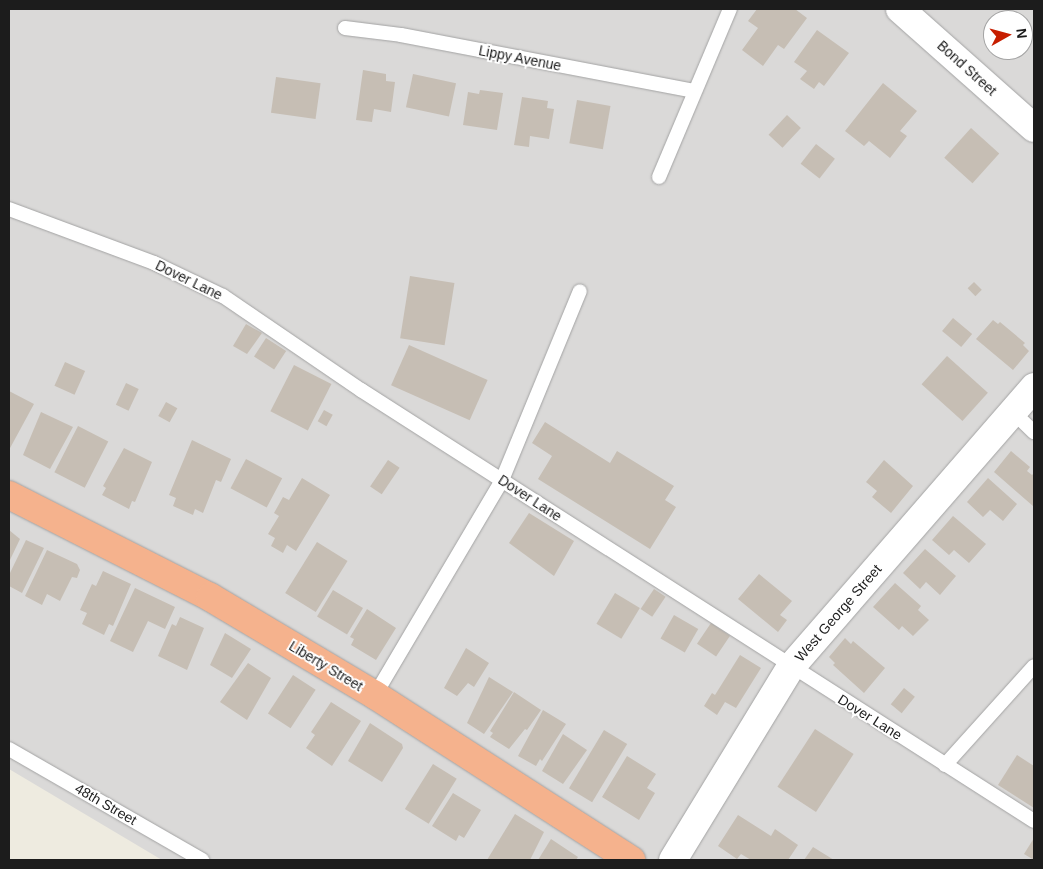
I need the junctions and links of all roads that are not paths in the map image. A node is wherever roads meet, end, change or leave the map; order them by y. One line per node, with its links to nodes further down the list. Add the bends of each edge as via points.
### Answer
1 (730, 9): 4 (lane)
2 (900, 9): 5 (street, Bond Street)
3 (345, 28): 4 (lane, Lippy Avenue, via 401,34)
4 (694, 91): 6 (lane)
5 (1034, 128)
6 (659, 177)
7 (9, 209): 12 (lane, Dover Lane, via 154,263 223,296)
8 (580, 291): 12 (lane)
9 (1034, 387): 10 (street, West George Street)
10 (1013, 412): 11 (lane); 15 (street, West George Street)
11 (1034, 432)
12 (502, 480): 15 (lane, Dover Lane); 16 (lane)
13 (9, 495): 16 (highway, Liberty Street, via 210,598)
14 (1034, 666): 18 (lane)
15 (791, 667): 18 (lane, Dover Lane); 22 (street, West George Street)
16 (375, 695): 21 (highway, Liberty Street)
17 (9, 749): 20 (lane, 48th Street)
18 (945, 765): 19 (lane, Dover Lane)
19 (1034, 821)
20 (202, 860)
21 (630, 860)
22 (673, 860)

